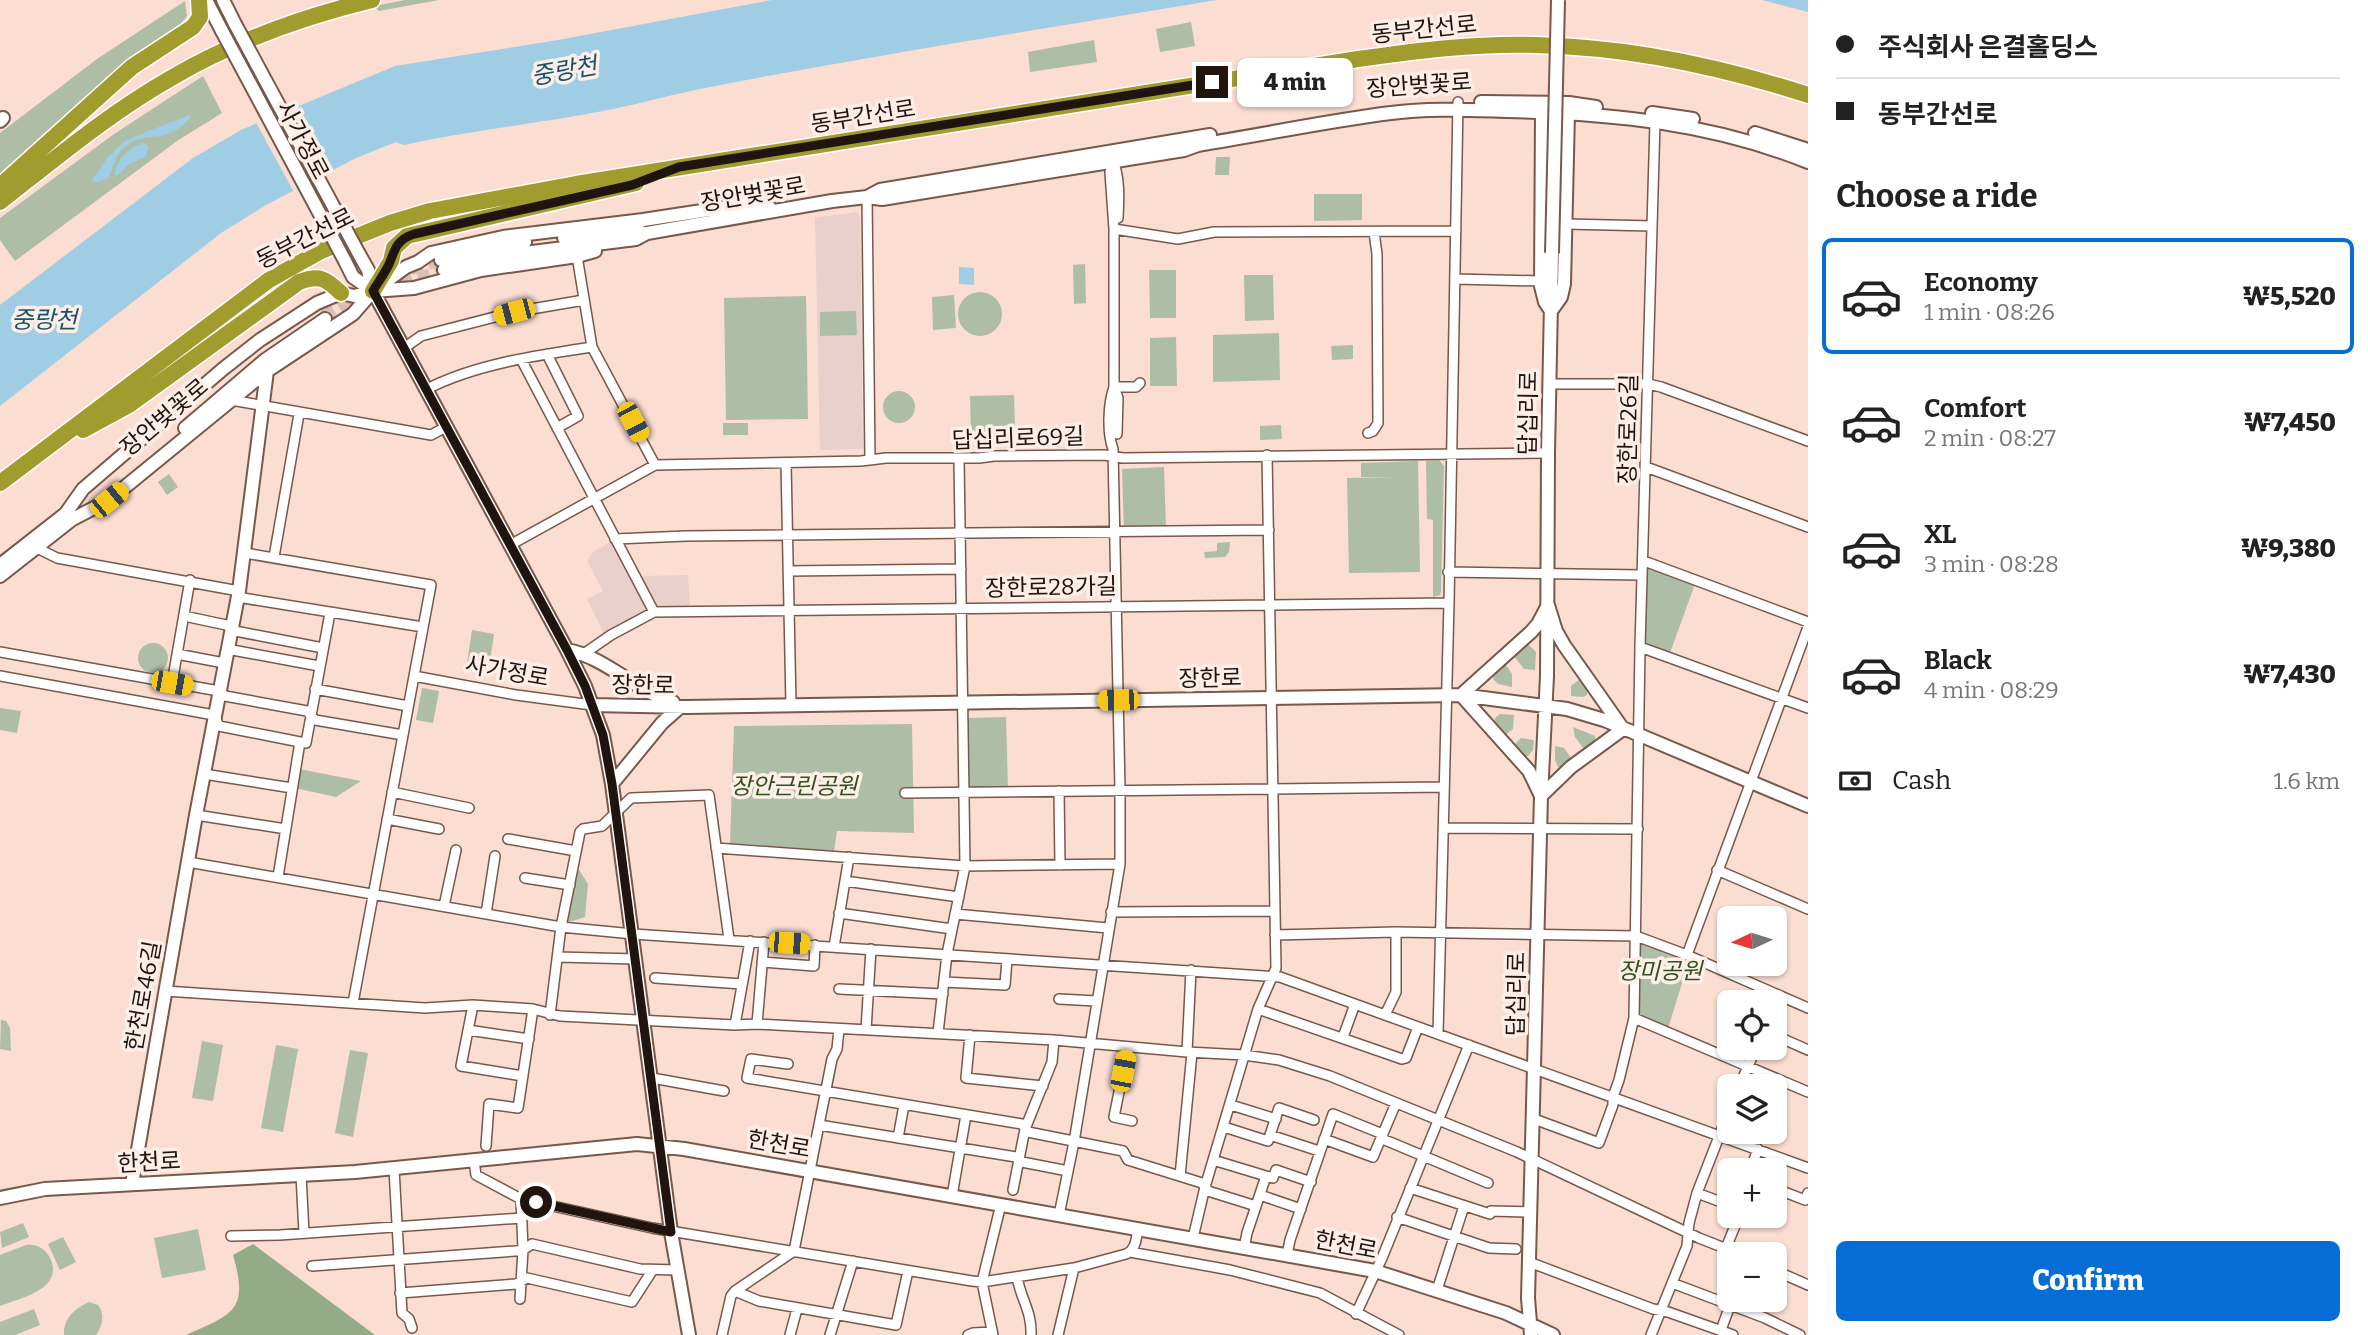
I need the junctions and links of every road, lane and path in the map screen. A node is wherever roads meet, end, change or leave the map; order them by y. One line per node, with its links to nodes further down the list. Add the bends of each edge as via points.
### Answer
1 (199, 0): 15 (highway, via 200,17 193,27 132,68)
2 (206, 0): 30 (main road, 사가정로, bridge, via 353,276)
3 (223, 0): 30 (main road, 사가정로, bridge, via 368,270)
4 (372, 0): 17 (highway, via 274,29 173,76 113,115)
5 (1558, 0): 33 (main road, 답십리로, bridge)
6 (1808, 96): 14 (highway, 동부간선로, via 1762,80 1661,57 1578,47 1492,45 1358,59)
7 (1458, 106): 8 (main road, 장안벚꽃로); 11 (main road, 장안벚꽃로, via 1569,103 1674,116 1744,130); 12 (main road, 장안벚꽃로); 22 (street)
8 (1542, 112): 9 (main road, 장안벚꽃로); 29 (main road)
9 (1569, 113): 10 (main road, 장안벚꽃로); 19 (main road)
10 (1655, 122): 13 (main road, 장안벚꽃로, via 1740,137); 20 (street, 장한로26길)
11 (1808, 150)
12 (1112, 156): 16 (main road, 장안벚꽃로, via 882,199); 21 (street); 21 (street, via 1120,204)
13 (1808, 162)
14 (679, 167): 30 (highway, via 632,185 407,236 394,248); 55 (highway, 동부간선로, via 430,211 355,236 269,280)
15 (0, 186)
16 (867, 197): 18 (main road, 장안벚꽃로); 57 (street)
17 (0, 202)
18 (780, 210): 24 (main road, 장안벚꽃로); 27 (main road, via 748,204 503,237 453,247)
19 (1566, 224): 20 (street); 33 (main road, via 1564,288)
20 (1652, 226): 42 (street, 장한로26길)
21 (1114, 229): 23 (street, via 1178,239 1214,232); 43 (street)
22 (1456, 231): 23 (street); 28 (street)
23 (1374, 232): 50 (street, via 1378,423)
24 (647, 233): 25 (main road, 장안벚꽃로); 27 (main road, 장안벚꽃로, via 635,229 533,241 489,248)
25 (618, 242): 26 (main road); 27 (main road, 장안벚꽃로)
26 (577, 256): 27 (main road, via 481,270); 32 (street)
27 (439, 266): 30 (main road, via 414,288); 30 (main road, via 418,262)
28 (1455, 279): 29 (street); 53 (street)
29 (1541, 281): 33 (main road)
30 (373, 291): 31 (main road, via 354,296); 34 (main road, via 353,314); 36 (main road, 사가정로)
31 (341, 293): 34 (main road); 55 (highway, via 326,279 299,282 129,405)
32 (584, 300): 35 (street); 36 (street, via 421,336)
33 (1551, 311): 41 (main road, 답십리로)
34 (327, 314): 39 (main road); 64 (main road, 장안벚꽃로, via 130,474); 64 (main road, via 287,322 223,369 83,489)
35 (592, 347): 37 (street); 60 (street)
36 (404, 348): 44 (main road, 사가정로)
37 (547, 354): 38 (street); 49 (street, via 578,416)
38 (521, 359): 44 (street); 49 (street)
39 (267, 371): 45 (main road); 46 (main road, 한천로46길)
40 (1140, 383): 43 (street)
41 (1550, 384): 42 (street); 54 (main road, 답십리로)
42 (1648, 384): 51 (street); 61 (street, 장한로26길)
43 (1114, 387): 52 (street, via 1118,406)
44 (427, 389): 48 (main road, 사가정로)
45 (231, 400): 46 (street); 64 (main road, via 109,500)
46 (264, 407): 47 (street); 73 (main road, 한천로46길)
47 (299, 414): 48 (street, via 431,435); 75 (street)
48 (446, 427): 72 (main road, 사가정로)
49 (557, 428): 63 (street)
50 (1368, 433)
51 (1808, 441)
52 (1113, 453): 56 (street, 답십리로69길, via 1123,458); 58 (street, 답십리로69길); 68 (street)
53 (1451, 453): 54 (street, 답십리로69길); 56 (street, 답십리로69길); 80 (street)
54 (1548, 453): 81 (main road, 답십리로)
55 (37, 454): 62 (highway, 동부간선로)
56 (1267, 455): 66 (street)
57 (870, 459): 58 (street, 답십리로69길); 59 (street, 답십리로69길)
58 (959, 459): 67 (street)
59 (786, 463): 60 (street, 답십리로69길); 69 (street)
60 (655, 465): 63 (street, 답십리로69길)
61 (1646, 467): 65 (street); 76 (street, 장한로26길)
62 (0, 483)
63 (594, 499): 70 (street); 72 (street, 답십리로69길)
64 (68, 517): 71 (main road, 장안벚꽃로)
65 (1808, 527)
66 (1269, 530): 68 (street); 87 (street)
67 (960, 532): 68 (street); 69 (street); 78 (street)
68 (1115, 532): 89 (street)
69 (788, 536): 70 (street); 79 (street)
70 (615, 539): 92 (street)
71 (33, 545): 74 (main road, via 11,549); 77 (main road, 장안벚꽃로); 83 (main road, 장안벚꽃로); 84 (street, via 57,558)
72 (510, 545): 101 (main road, 사가정로)
73 (244, 552): 75 (street); 85 (main road, 한천로46길)
74 (0, 557)
75 (274, 557): 96 (street, via 431,585)
76 (1644, 561): 82 (street, 장한로26길); 95 (street)
77 (0, 565)
78 (961, 569): 79 (street); 90 (street)
79 (788, 571): 91 (street)
80 (1448, 572): 81 (street); 86 (street)
81 (1547, 575): 82 (street); 88 (main road, 답십리로)
82 (1642, 575): 98 (street, 장한로26길)
83 (0, 576)
84 (190, 580): 85 (street); 94 (street)
85 (238, 594): 93 (street); 97 (main road, 한천로46길)
86 (1449, 603): 87 (street, 장한로28가길); 112 (street)
87 (1270, 605): 89 (street, 장한로28가길); 114 (street)
88 (1548, 605): 113 (main road, via 1531,632); 121 (main road, 답십리로); 126 (main road, via 1564,645)
89 (1116, 606): 90 (street, 장한로28가길); 116 (street)
90 (961, 608): 91 (street, 장한로28가길); 117 (street)
91 (789, 610): 92 (street, 장한로28가길); 119 (street)
92 (654, 612): 103 (street, 장한로28가길)
93 (330, 613): 96 (street); 99 (street)
94 (184, 616): 97 (street); 104 (street)
95 (1808, 624): 115 (street)
96 (423, 627): 107 (street)
97 (231, 628): 99 (street); 100 (main road, 한천로46길)
98 (1640, 647): 115 (street); 128 (street, 장한로26길)
99 (323, 648): 106 (street)
100 (227, 649): 105 (main road, 한천로46길); 106 (street)
101 (567, 650): 103 (main road); 118 (main road, 사가정로)
102 (0, 652): 109 (street)
103 (585, 653): 122 (main road, via 659,698)
104 (177, 654): 105 (street); 109 (street)
105 (224, 663): 111 (main road, 한천로46길)
106 (319, 666): 110 (street)
107 (414, 676): 118 (street, 사가정로); 120 (street)
108 (0, 677): 124 (street)
109 (172, 683): 111 (street)
110 (315, 689): 120 (street); 125 (street)
111 (219, 691): 124 (main road, 한천로46길); 125 (street, via 225,696 307,711)
112 (1446, 695): 113 (main road, 장한로); 114 (main road, 장한로); 133 (street)
113 (1461, 695): 121 (main road, 장한로); 141 (main road, via 1529,771)
114 (1272, 698): 116 (main road, 장한로); 135 (street)
115 (1782, 699): 123 (street); 131 (street)
116 (1118, 700): 117 (main road, 장한로); 136 (street)
117 (963, 703): 119 (main road, 장한로); 140 (street)
118 (592, 705): 122 (main road, 장한로); 132 (main road, 사가정로)
119 (791, 705): 122 (main road, 장한로)
120 (408, 706): 127 (street)
121 (1545, 706): 126 (main road, 장한로); 141 (main road, 답십리로)
122 (684, 707): 132 (main road, via 663,723)
123 (1808, 708)
124 (215, 715): 129 (street, via 219,726); 130 (main road, 한천로46길)
125 (310, 716): 127 (street); 129 (street, via 306,743)
126 (1623, 729): 128 (main road, 장한로); 141 (main road)
127 (403, 735): 138 (street)
128 (1640, 737): 131 (main road, 장한로); 151 (street, 장한로26길)
129 (300, 742): 134 (street)
130 (204, 774): 134 (street); 145 (main road, 한천로46길)
131 (1751, 782): 142 (main road, 장한로); 162 (street)
132 (612, 784): 144 (main road, 사가정로)
133 (1444, 787): 135 (street); 147 (street)
134 (292, 788): 148 (street)
135 (1273, 789): 136 (street); 171 (street)
136 (1120, 790): 137 (street); 159 (street)
137 (1059, 791): 140 (street); 160 (street)
138 (392, 792): 143 (street); 146 (street)
139 (905, 793): 140 (street)
140 (964, 794): 161 (street)
141 (1541, 796): 150 (main road, 답십리로)
142 (1808, 806)
143 (469, 807)
144 (616, 811): 153 (street, via 631,798 709,795); 155 (street, via 602,826 583,828); 181 (main road, 사가정로)
145 (196, 815): 148 (street); 158 (main road, 한천로46길)
146 (387, 819): 149 (street); 167 (street)
147 (1444, 828): 150 (street); 180 (street)
148 (286, 829): 163 (street)
149 (439, 829)
150 (1541, 829): 151 (street); 183 (main road, 답십리로)
151 (1638, 829): 184 (street, 장한로26길)
152 (508, 839): 155 (street)
153 (716, 848): 157 (street); 185 (street)
154 (456, 849): 169 (street)
155 (576, 850): 166 (street)
156 (495, 856): 174 (street)
157 (849, 857): 161 (street); 165 (street)
158 (188, 862): 163 (street); 206 (main road, 한천로46길)
159 (1120, 864): 160 (street); 172 (street)
160 (1060, 865): 161 (street)
161 (965, 866): 168 (street)
162 (1717, 870): 170 (street); 192 (street)
163 (278, 877): 167 (street)
164 (525, 878): 166 (street)
165 (845, 881): 168 (street); 173 (street)
166 (570, 885): 176 (street)
167 (373, 894): 169 (street); 210 (street)
168 (959, 897): 175 (street)
169 (444, 906): 174 (street)
170 (1808, 909)
171 (1275, 911): 172 (street); 182 (street)
172 (1111, 912): 177 (street)
173 (839, 913): 178 (street); 189 (street)
174 (486, 914): 176 (street)
175 (955, 914): 177 (street); 178 (street)
176 (561, 927): 181 (street); 193 (street)
177 (1108, 928): 197 (street)
178 (953, 929): 191 (street)
179 (1396, 932): 180 (street); 182 (street); 218 (street, via 1396,992)
180 (1440, 933): 183 (street); 228 (street)
181 (633, 934): 185 (street); 194 (main road, 사가정로)
182 (1275, 935): 199 (street)
183 (1538, 935): 184 (street); 243 (main road, 답십리로)
184 (1636, 936): 192 (street); 219 (street, 장한로26길)
185 (729, 939): 186 (street)
186 (750, 941): 187 (street); 202 (street)
187 (764, 942): 188 (street); 196 (street)
188 (815, 945): 189 (street); 196 (street, via 814,966)
189 (834, 947): 190 (street)
190 (871, 949): 191 (street); 204 (street)
191 (947, 954): 195 (street); 201 (street)
192 (1686, 955): 205 (street)
193 (558, 957): 194 (street); 217 (street)
194 (636, 959): 220 (main road, 사가정로)
195 (1007, 959): 197 (street); 201 (street, via 1005,985)
196 (762, 962): 221 (street)
197 (1101, 965): 198 (street); 209 (street)
198 (1191, 970): 199 (street); 238 (street)
199 (1272, 976): 211 (street); 215 (street)
200 (655, 978): 202 (street)
201 (944, 982): 207 (street)
202 (742, 984): 222 (street)
203 (839, 989): 204 (street)
204 (868, 990): 207 (street); 226 (street)
205 (1755, 990)
206 (165, 991): 210 (street); 292 (main road, 한천로46길)
207 (943, 994): 227 (street)
208 (1059, 999): 209 (street)
209 (1096, 1001): 234 (street)
210 (353, 1003): 213 (street, via 425,1008)
211 (1355, 1004): 218 (street); 230 (street)
212 (1787, 1004): 216 (street)
213 (473, 1005): 214 (street); 225 (street)
214 (533, 1009): 217 (street); 231 (street)
215 (1258, 1009): 230 (street); 239 (street)
216 (1808, 1009)
217 (550, 1015): 220 (street)
218 (1385, 1015): 223 (street)
219 (1634, 1017): 242 (street); 251 (street, 장한로26길)
220 (644, 1020): 222 (street); 246 (main road, 사가정로)
221 (757, 1024): 222 (street); 224 (street)
222 (735, 1025)
223 (1418, 1027): 228 (street); 230 (street, via 1402,1059)
224 (839, 1029): 226 (street); 249 (street)
225 (468, 1030): 231 (street); 245 (street, via 461,1066)
226 (866, 1030): 227 (street)
227 (938, 1033): 229 (street)
228 (1438, 1034): 235 (street)
229 (970, 1035): 232 (street); 247 (street, via 966,1079)
230 (1343, 1037)
231 (529, 1039): 245 (street)
232 (1054, 1040): 234 (street); 247 (street)
233 (1787, 1041): 237 (street)
234 (1089, 1044): 236 (street); 270 (street)
235 (1469, 1045): 243 (street); 260 (street)
236 (1128, 1047): 238 (street); 259 (street, via 1114,1117)
237 (1808, 1050)
238 (1190, 1053): 239 (street); 288 (street)
239 (1244, 1055): 252 (street, via 1297,1065); 254 (street)
240 (1751, 1060): 242 (street)
241 (788, 1064): 249 (street, via 751,1059 747,1078)
242 (1748, 1066): 244 (street); 250 (street)
243 (1535, 1069): 251 (street); 257 (main road, 답십리로)
244 (1745, 1074)
245 (523, 1076): 272 (street, via 518,1108 489,1104)
246 (652, 1078): 248 (street); 273 (main road, 사가정로)
247 (1043, 1086): 263 (street)
248 (724, 1091)
249 (826, 1092): 253 (street); 261 (street)
250 (1808, 1092)
251 (1613, 1097): 257 (street, via 1599,1143); 264 (street)
252 (1396, 1103): 260 (street); 265 (street)
253 (904, 1105): 255 (street); 266 (street)
254 (1231, 1105): 256 (street); 262 (street)
255 (966, 1115): 263 (street, via 1022,1124); 274 (street)
256 (1276, 1119): 258 (street, via 1279,1108); 267 (street)
257 (1534, 1119): 280 (main road, 답십리로)
258 (1314, 1120)
259 (1132, 1121)
260 (1438, 1121): 277 (street); 280 (street)
261 (819, 1125): 266 (street); 285 (street)
262 (1224, 1126): 267 (street); 281 (street)
263 (1025, 1129): 270 (street); 279 (street)
264 (1717, 1134)
265 (1382, 1136): 268 (street, via 1373,1157); 268 (street, via 1333,1114); 277 (street)
266 (898, 1138): 274 (street)
267 (1269, 1138): 276 (street)
268 (1324, 1139): 276 (street)
269 (1717, 1140): 296 (street)
270 (1074, 1142): 286 (street); 288 (street, via 1123,1151 1128,1160)
271 (1744, 1144): 275 (street)
272 (486, 1146)
273 (660, 1146): 282 (main road, 한천로, via 637,1144); 285 (main road, 한천로); 314 (main road, 사가정로)
274 (960, 1148): 279 (street); 300 (street)
275 (1758, 1149): 278 (street); 283 (street)
276 (1319, 1151): 290 (street)
277 (1423, 1155): 291 (street); 294 (street)
278 (1755, 1158)
279 (1019, 1159): 286 (street); 295 (street)
280 (1533, 1159): 308 (main road, 답십리로); 316 (street)
281 (1213, 1160): 289 (street); 293 (street)
282 (474, 1161): 284 (main road, 한천로); 302 (street, via 476,1175)
283 (1808, 1168)
284 (394, 1169): 287 (main road, 한천로); 312 (street)
285 (810, 1171): 300 (main road, 한천로); 324 (street)
286 (1068, 1171): 309 (street)
287 (301, 1175): 292 (main road, 한천로); 315 (street)
288 (1180, 1176): 293 (street)
289 (1266, 1176): 290 (street, via 1273,1178 1276,1170); 299 (street)
290 (1311, 1182): 307 (street)
291 (1488, 1182)
292 (132, 1184): 301 (main road, 한천로, via 45,1189)
293 (1205, 1187): 305 (street); 319 (street)
294 (1410, 1188): 306 (street); 310 (street)
295 (1013, 1190)
296 (1697, 1193): 303 (street); 316 (street)
297 (1787, 1193): 298 (street, via 1805,1200)
298 (1808, 1193)
299 (1260, 1195): 305 (street); 307 (street)
300 (951, 1196): 304 (main road, 한천로)
301 (0, 1198)
302 (521, 1199): 311 (street); 314 (street)
303 (1717, 1200)
304 (1001, 1204): 309 (main road, 한천로); 339 (street)
305 (1256, 1206): 321 (street)
306 (1464, 1206): 308 (street, via 1490,1214); 318 (street)
307 (1301, 1209): 326 (street)
308 (1531, 1212): 329 (main road, 답십리로)
309 (1059, 1215): 313 (main road, 한천로)
310 (1397, 1217): 318 (street); 335 (street)
311 (522, 1218): 312 (street); 323 (street)
312 (397, 1226): 315 (street); 327 (street)
313 (1138, 1229): 319 (main road, 한천로); 325 (street)
314 (671, 1232): 324 (street); 332 (main road, 사가정로)
315 (304, 1233): 317 (street)
316 (1688, 1233): 320 (street); 340 (street)
317 (231, 1236)
318 (1455, 1237): 322 (street, via 1489,1248); 342 (street)
319 (1193, 1238): 321 (main road, 한천로)
320 (1717, 1244)
321 (1244, 1248): 326 (main road, 한천로)
322 (1516, 1249)
323 (523, 1250): 327 (street); 334 (street, via 532,1244); 338 (street)
324 (794, 1251): 328 (street); 343 (street)
325 (1130, 1252): 331 (street); 351 (street, via 1320,1293)
326 (1287, 1255): 335 (main road, 한천로)
327 (398, 1260): 330 (street); 344 (street)
328 (853, 1261): 333 (street); 352 (street)
329 (1530, 1262): 348 (street); 354 (main road, 답십리로)
330 (312, 1266)
331 (1074, 1268): 337 (street); 363 (street)
332 (677, 1270): 334 (street); 357 (main road, 사가정로)
333 (908, 1270): 339 (street); 352 (street, via 896,1325)
334 (652, 1271): 338 (street, via 632,1302)
335 (1375, 1271): 342 (main road, 한천로); 351 (street)
336 (1787, 1276): 341 (street)
337 (1017, 1277): 339 (street); 362 (street, via 1032,1318)
338 (521, 1280): 344 (street); 346 (street)
339 (982, 1282): 356 (street)
340 (1672, 1283): 345 (street); 348 (street)
341 (1808, 1285)
342 (1437, 1290): 354 (main road, 한천로, via 1506,1313)
343 (735, 1291): 347 (street); 358 (street)
344 (400, 1293): 353 (street, via 402,1314)
345 (1717, 1297)
346 (520, 1299)
347 (797, 1309): 352 (street); 359 (street)
348 (1660, 1311): 355 (street); 366 (street)
349 (1728, 1312): 355 (street)
350 (1752, 1312): 368 (street)
351 (1356, 1314): 364 (street)
352 (836, 1316): 360 (street)
353 (412, 1328)
354 (1530, 1330): 365 (main road, 한천로)
355 (1721, 1331): 367 (street)
356 (993, 1333): 361 (street)
357 (689, 1335)
358 (722, 1335)
359 (790, 1335)
360 (830, 1335)
361 (968, 1335)
362 (1031, 1335)
363 (1058, 1335)
364 (1399, 1335)
365 (1553, 1335)
366 (1651, 1335)
367 (1733, 1335)
368 (1800, 1335)

